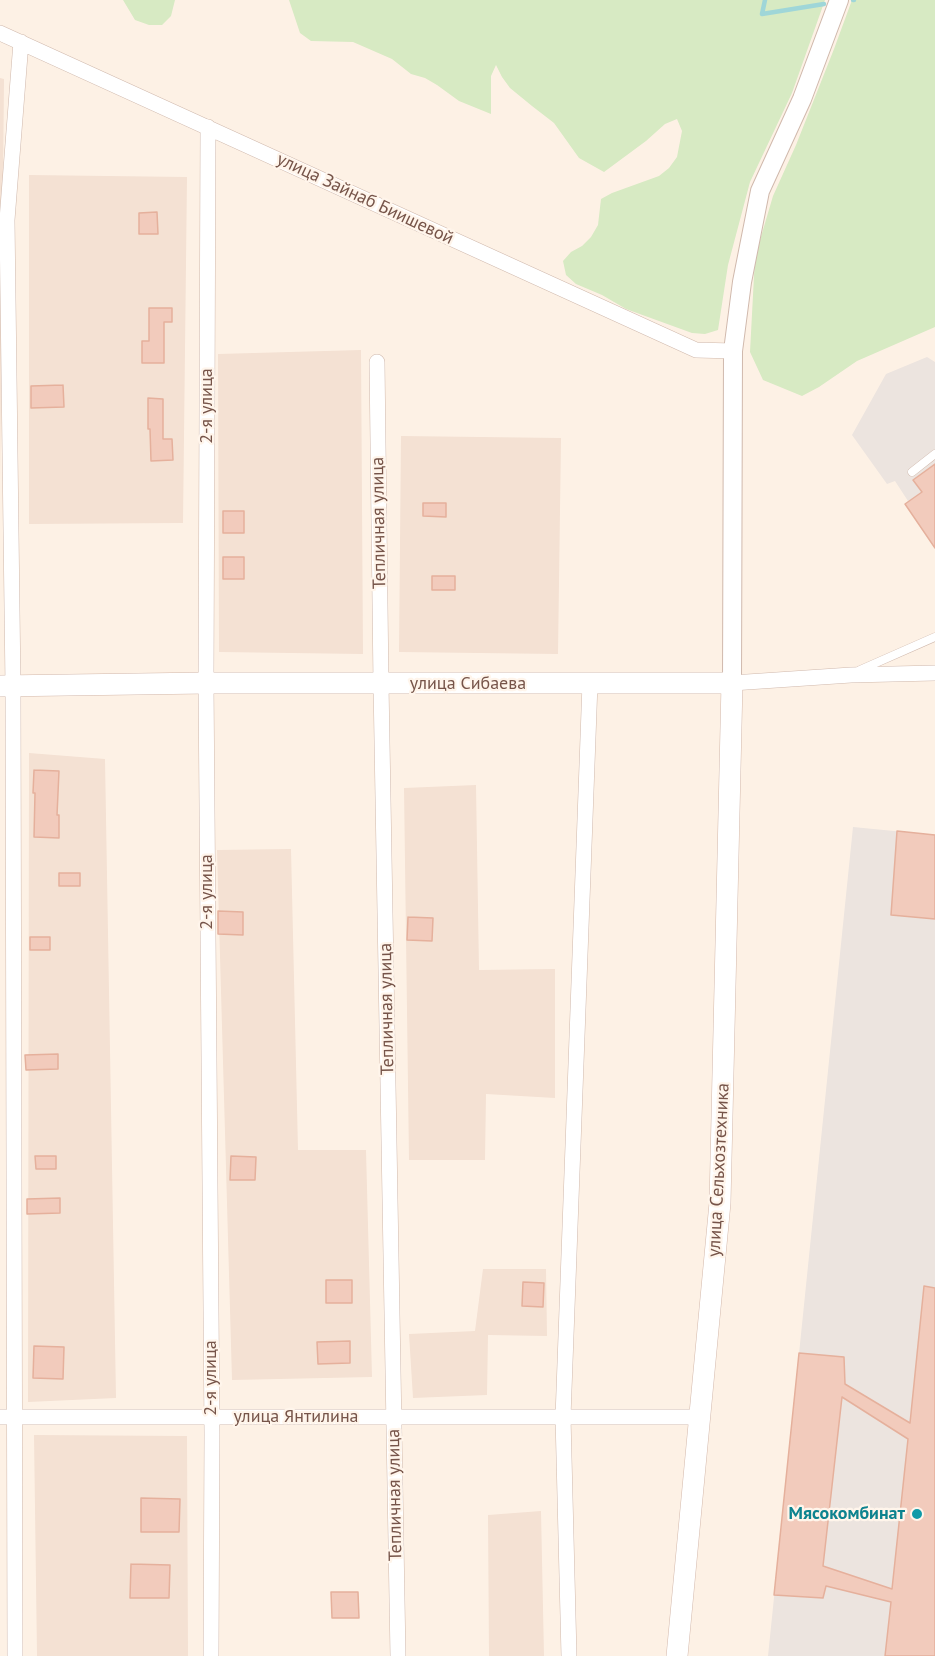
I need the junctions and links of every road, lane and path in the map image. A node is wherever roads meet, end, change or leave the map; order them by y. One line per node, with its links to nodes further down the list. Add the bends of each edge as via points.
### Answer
1 (839, 0): 5 (street, via 802,99 760,191)
2 (0, 33): 3 (street, улица Зайнаб Биишевой)
3 (21, 42): 4 (street, улица Зайнаб Биишевой); 16 (street, via 7,220)
4 (208, 127): 5 (street, улица Зайнаб Биишевой, via 696,350); 12 (street, 2-я улица)
5 (733, 351): 14 (street)
6 (377, 362): 15 (street, Тепличная улица)
7 (935, 454): 8 (lane)
8 (912, 472)
9 (935, 636): 11 (lane)
10 (935, 673): 11 (street, улица Сибаева)
11 (851, 675): 14 (street, улица Сибаева)
12 (206, 683): 15 (main road, улица Сибаева); 16 (main road, улица Сибаева); 18 (street, 2-я улица)
13 (590, 683): 14 (main road, улица Сибаева); 15 (main road, улица Сибаева); 20 (street)
14 (732, 683): 21 (main road, улица Сельхозтехника, via 720,1203)
15 (381, 684): 19 (street, Тепличная улица)
16 (7, 686): 17 (street)
17 (7, 1417): 18 (street, улица Янтилина); 22 (street, via 16,1554)
18 (212, 1417): 19 (street, улица Янтилина); 23 (street, 2-я улица)
19 (394, 1417): 20 (street, улица Янтилина); 24 (street, Тепличная улица)
20 (563, 1417): 21 (street, улица Янтилина); 25 (street)
21 (700, 1417): 26 (main road, улица Сельхозтехника)
22 (15, 1656)
23 (211, 1656)
24 (398, 1656)
25 (569, 1656)
26 (677, 1656)

